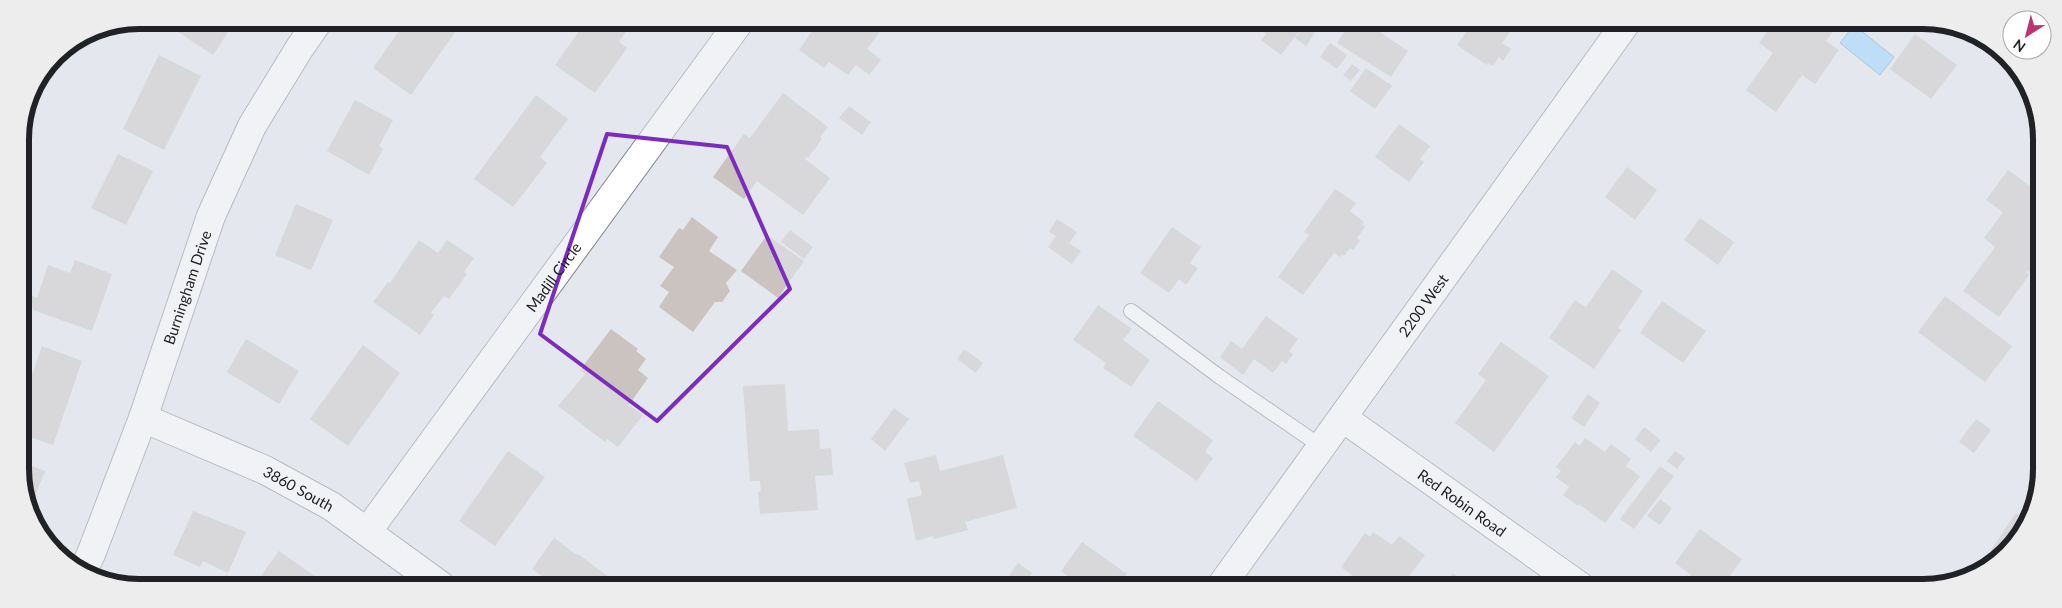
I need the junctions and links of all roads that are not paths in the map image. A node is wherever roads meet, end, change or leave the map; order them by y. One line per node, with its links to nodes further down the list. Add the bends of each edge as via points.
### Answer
1 (313, 29): 5 (street, Burningham Drive, via 252,126 211,216)
2 (734, 29): 8 (street, Madill Circle)
3 (1622, 29): 6 (street, 2200 West)
4 (1131, 311): 7 (lane)
5 (143, 418): 8 (street, 3860 South, via 265,470 331,506); 9 (street, Burningham Drive)
6 (1343, 418): 7 (street, 2200 West); 12 (street, Red Robin Road)
7 (1322, 447): 11 (street, 2200 West)
8 (367, 532): 10 (street, 3860 South)
9 (86, 565)
10 (432, 579)
11 (1225, 579)
12 (1570, 579)

